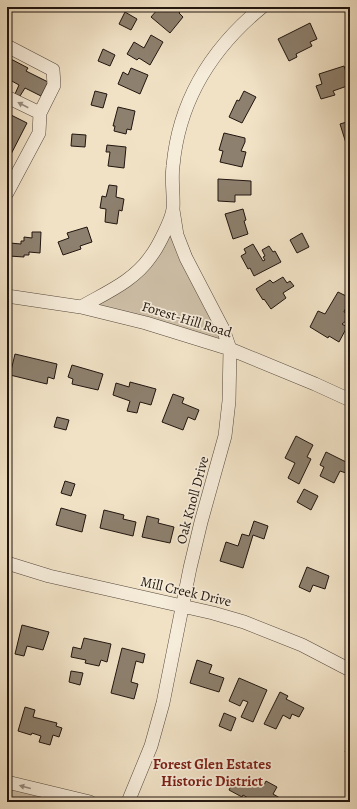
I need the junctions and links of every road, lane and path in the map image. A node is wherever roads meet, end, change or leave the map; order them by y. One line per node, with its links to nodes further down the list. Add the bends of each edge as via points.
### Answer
1 (262, 7): 6 (street, Oak Knoll Drive, via 218,50 195,87 176,145 172,172)
2 (7, 46): 4 (street, via 53,70 54,86)
3 (7, 97): 4 (street, one-way to 3)
4 (40, 113): 5 (street, via 39,133)
5 (7, 192)
6 (173, 210): 8 (street, Oak Knoll Drive, via 159,243 142,268 121,285); 9 (street, Oak Knoll Drive, via 177,235 186,258 223,329)
7 (7, 296): 8 (street, Forest-Hill Road)
8 (81, 307): 9 (street, Forest-Hill Road, via 146,323)
9 (230, 349): 10 (street, Forest-Hill Road); 12 (street, Oak Knoll Drive, via 225,436 201,522)
10 (350, 400)
11 (7, 564): 12 (street, Mill Creek Drive)
12 (183, 606): 13 (street, Mill Creek Drive, via 273,633); 16 (street, Oak Knoll Drive, via 163,703 151,746)
13 (350, 670)
14 (7, 782): 15 (street, one-way to 14)
15 (90, 802)
16 (128, 802)

